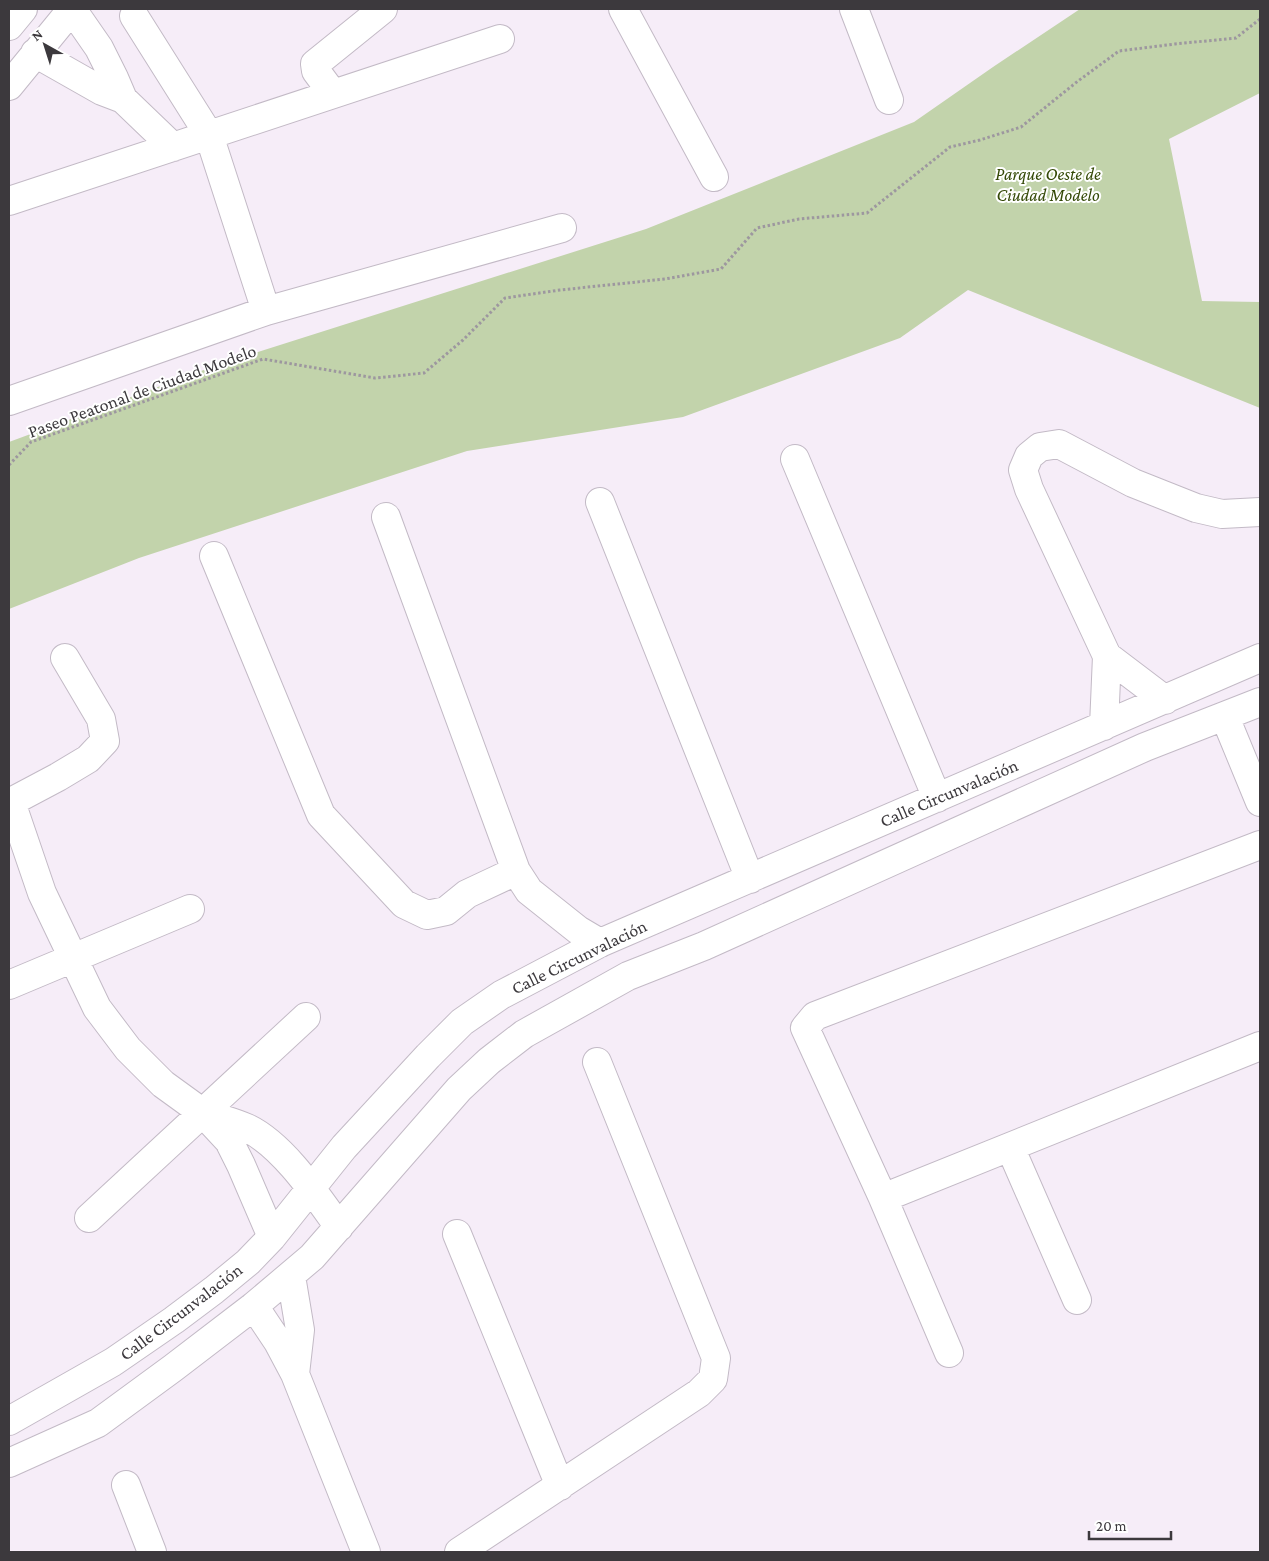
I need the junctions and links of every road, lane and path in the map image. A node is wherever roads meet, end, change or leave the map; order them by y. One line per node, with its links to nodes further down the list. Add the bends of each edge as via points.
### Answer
1 (23, 9): 8 (street)
2 (72, 9): 10 (street); 13 (street, via 99,48)
3 (383, 9): 12 (street, via 315,64 316,71)
4 (624, 9): 17 (street)
5 (854, 9): 14 (street)
6 (134, 16): 15 (street)
7 (1260, 20): 23 (path, Paseo Peatonal de Ciudad Modelo, via 1236,38 1119,51 1021,127 950,147 867,213 799,219 757,228 721,269 505,298 424,373 375,378 263,359 31,442)
8 (9, 26)
9 (500, 39): 12 (street)
10 (35, 53): 11 (street); 13 (street, via 102,91)
11 (9, 86)
12 (334, 94): 15 (street)
13 (123, 99): 16 (street)
14 (889, 100)
15 (208, 135): 16 (street); 20 (street)
16 (173, 147): 18 (street)
17 (714, 178)
18 (9, 201)
19 (562, 228): 20 (street)
20 (266, 311): 21 (street)
21 (9, 401)
22 (795, 459): 37 (street)
23 (9, 465)
24 (600, 502): 42 (street)
25 (1260, 512): 28 (street, via 1222,514 1196,508 1133,483 1060,444 1040,447 1030,456 1023,470 1029,489)
26 (386, 517): 41 (street)
27 (214, 556): 41 (street, via 321,815 404,904 427,914 446,911 467,894)
28 (1107, 656): 31 (street); 35 (street)
29 (65, 658): 38 (street, via 101,719 105,741 88,759)
30 (1260, 658): 31 (street, Calle Circunvalación)
31 (1165, 700): 33 (street, Calle Circunvalación)
32 (1260, 702): 34 (street)
33 (1133, 714): 35 (street, Calle Circunvalación); 36 (street)
34 (1225, 717): 36 (street); 39 (street)
35 (1104, 726): 37 (street, Calle Circunvalación)
36 (1145, 747): 55 (street, via 704,946 628,976 524,1034 459,1089)
37 (937, 798): 42 (street, Calle Circunvalación)
38 (10, 802): 45 (street, via 42,893)
39 (1260, 802)
40 (1260, 844): 53 (street, via 815,1016 805,1028)
41 (516, 871): 44 (street, via 529,891)
42 (750, 879): 44 (street, Calle Circunvalación)
43 (190, 909): 45 (street)
44 (600, 944): 52 (street, Calle Circunvalación, via 501,995 462,1022 344,1147)
45 (72, 958): 46 (street); 50 (street, via 98,1008 128,1049 163,1084)
46 (9, 985)
47 (306, 1017): 50 (street)
48 (1260, 1046): 51 (street)
49 (596, 1062): 66 (street, via 716,1358 714,1379 699,1393)
50 (203, 1113): 52 (street, via 247,1128 270,1142); 54 (street); 57 (street, via 228,1141)
51 (1010, 1147): 53 (street); 59 (street)
52 (311, 1187): 55 (street); 57 (street, Calle Circunvalación)
53 (883, 1198): 61 (street)
54 (89, 1218)
55 (339, 1227): 58 (street)
56 (457, 1234): 66 (street)
57 (272, 1237): 63 (street, Calle Circunvalación, via 214,1290 174,1320 113,1362)
58 (291, 1276): 60 (street); 62 (street, via 300,1330)
59 (1077, 1300)
60 (254, 1306): 62 (street); 64 (street, via 98,1423)
61 (949, 1353)
62 (294, 1374): 68 (street)
63 (9, 1421)
64 (9, 1463)
65 (126, 1485): 67 (street)
66 (560, 1486): 69 (street)
67 (152, 1552)
68 (366, 1552)
69 (459, 1552)

